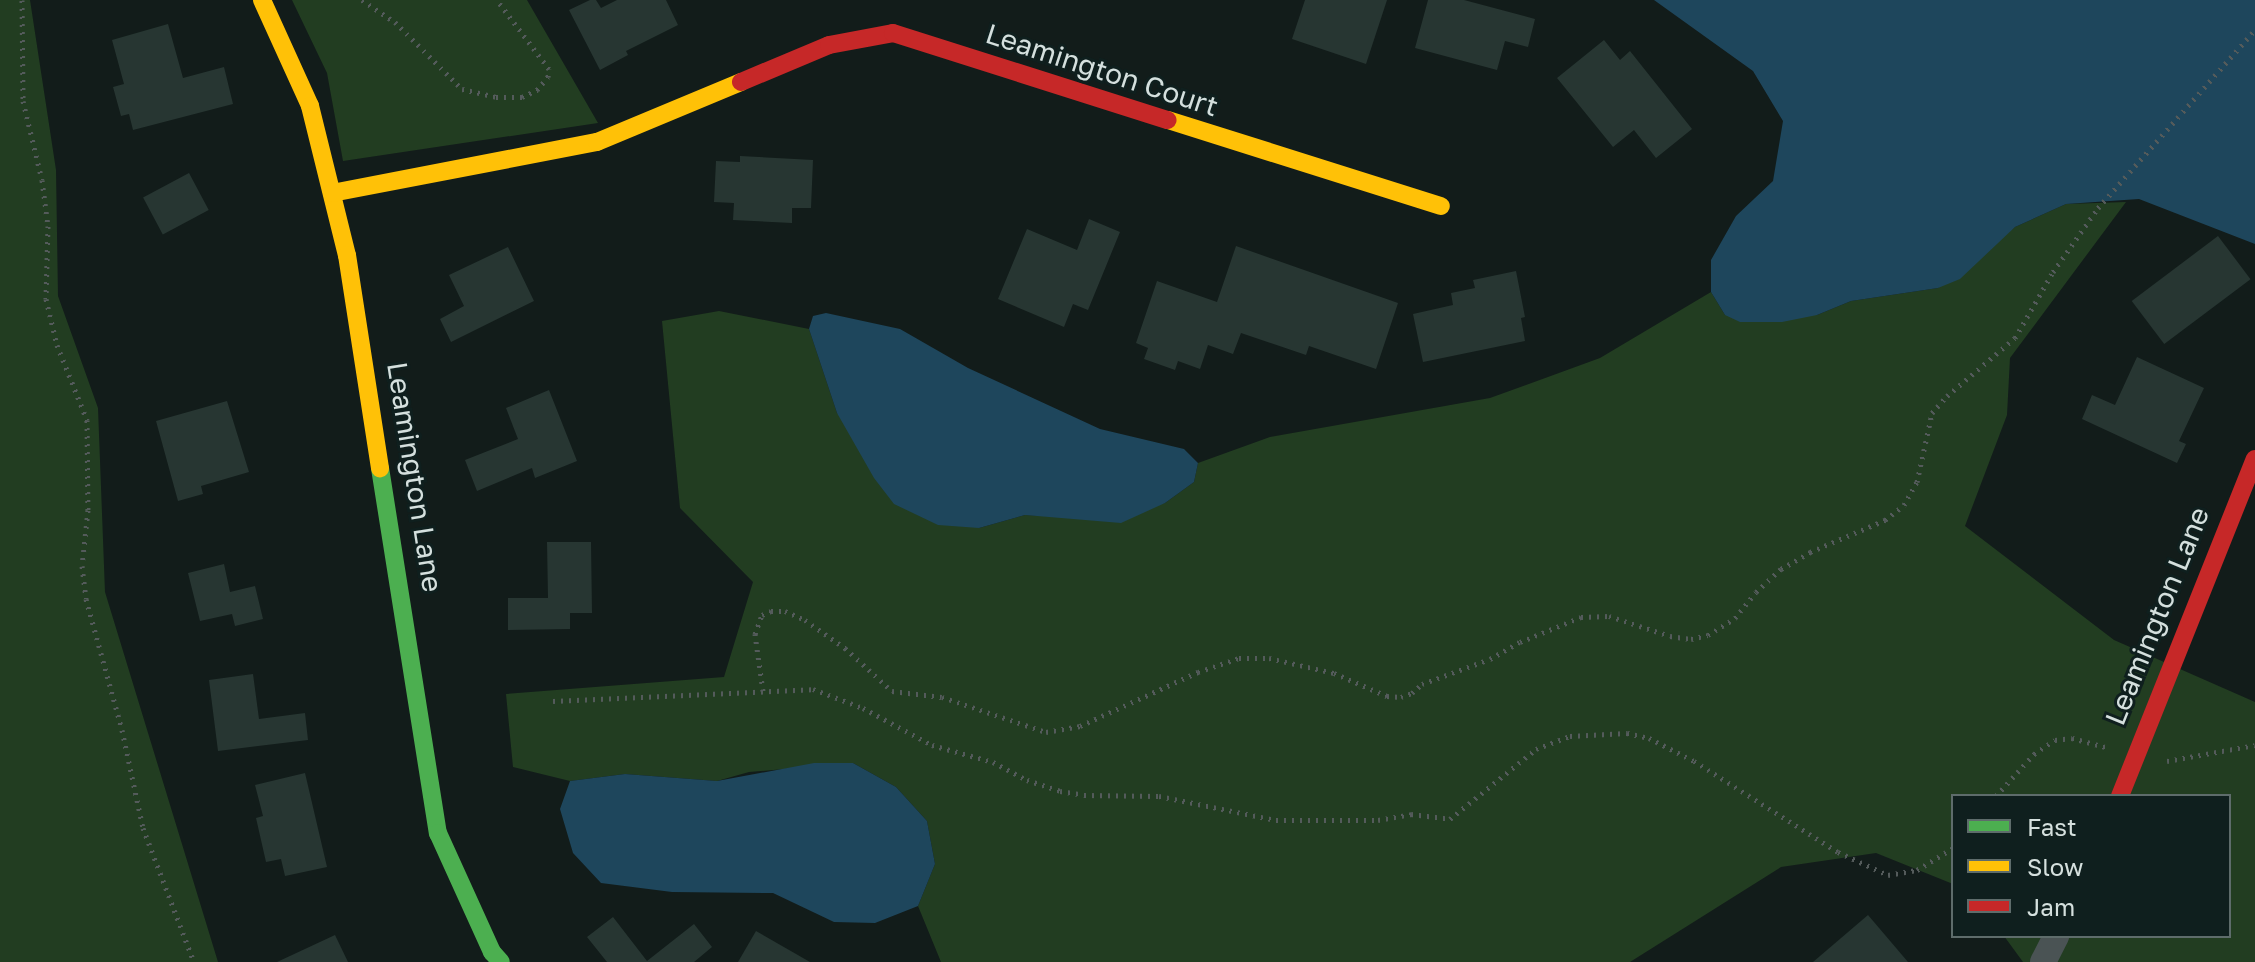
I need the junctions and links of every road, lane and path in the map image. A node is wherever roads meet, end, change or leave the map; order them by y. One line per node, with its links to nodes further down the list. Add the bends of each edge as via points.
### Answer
1 (22, 0): 17 (path, via 23,101 48,226 46,299 57,345 87,420 88,510 82,566 86,599 143,828)
2 (262, 0): 6 (street, Leamington Lane, via 310,106)
3 (362, 0): 4 (path, via 395,22 462,89 522,97 537,90 549,69)
4 (497, 0)
5 (2255, 30): 9 (path, via 2102,203 2015,338 1932,413 1917,482 1904,505 1885,520 1781,569 1735,618 1708,635 1691,639 1609,616 1581,617 1401,697 1334,673 1269,658 1239,658 1080,726 1046,732 942,697 892,691 805,620 771,611 762,615 755,634)
6 (332, 193): 7 (street, Leamington Court, via 597,142 829,45 893,33); 18 (street, Leamington Lane, via 349,270 438,833)
7 (1441, 206)
8 (2255, 459): 12 (street, Leamington Lane)
9 (763, 691): 10 (path); 15 (path, via 813,689 863,708 932,745 993,762 1060,791 1159,796 1276,820 1378,820 1411,814 1450,819 1536,749 1570,736 1627,733 1694,761 1838,852 1888,875 1917,870)
10 (553, 701)
11 (2255, 745): 12 (path, via 2168,761)
12 (2137, 753): 13 (path, via 2072,738 2055,740 2034,754); 14 (street, Leamington Lane)
13 (1998, 794)
14 (2121, 794)
15 (1951, 849)
16 (2055, 938): 19 (street)
17 (194, 962)
18 (501, 962)
19 (2043, 962)

